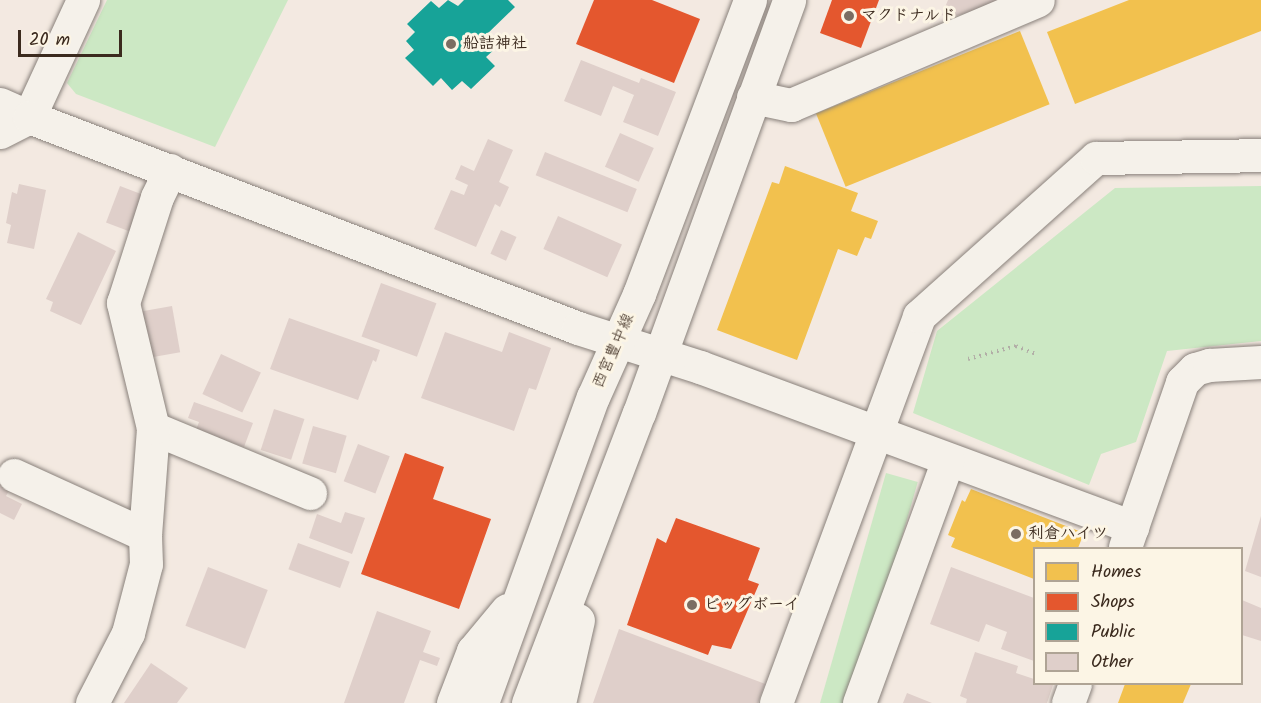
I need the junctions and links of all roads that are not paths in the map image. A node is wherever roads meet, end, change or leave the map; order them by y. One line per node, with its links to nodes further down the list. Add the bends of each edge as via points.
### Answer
1 (83, 0): 6 (street)
2 (750, 0): 10 (street, 西宮豊中線)
3 (789, 0): 5 (street)
4 (1038, 0): 5 (street, via 792,105)
5 (753, 98): 11 (street)
6 (14, 110): 7 (street); 9 (street)
7 (0, 132)
8 (1261, 155): 14 (street, via 1096,158 919,316)
9 (170, 170): 10 (street); 13 (street, via 123,303)
10 (620, 341): 11 (street); 21 (street, 西宮豊中線, via 593,397)
11 (661, 354): 14 (street); 18 (street)
12 (1261, 362): 20 (street, via 1209,365 1189,373 1182,382)
13 (153, 428): 17 (street); 19 (street)
14 (874, 432): 15 (street); 28 (street)
15 (948, 460): 20 (street); 29 (street)
16 (14, 475): 19 (street)
17 (310, 493)
18 (607, 499): 26 (street); 27 (street)
19 (145, 535): 23 (street, via 146,564 128,633)
20 (1128, 538)
21 (523, 591): 24 (street, via 473,651); 25 (street, 西宮豊中線)
22 (1075, 685): 30 (street)
23 (92, 703)
24 (453, 703)
25 (482, 703)
26 (528, 703)
27 (559, 703)
28 (776, 703)
29 (859, 703)
30 (1068, 703)

